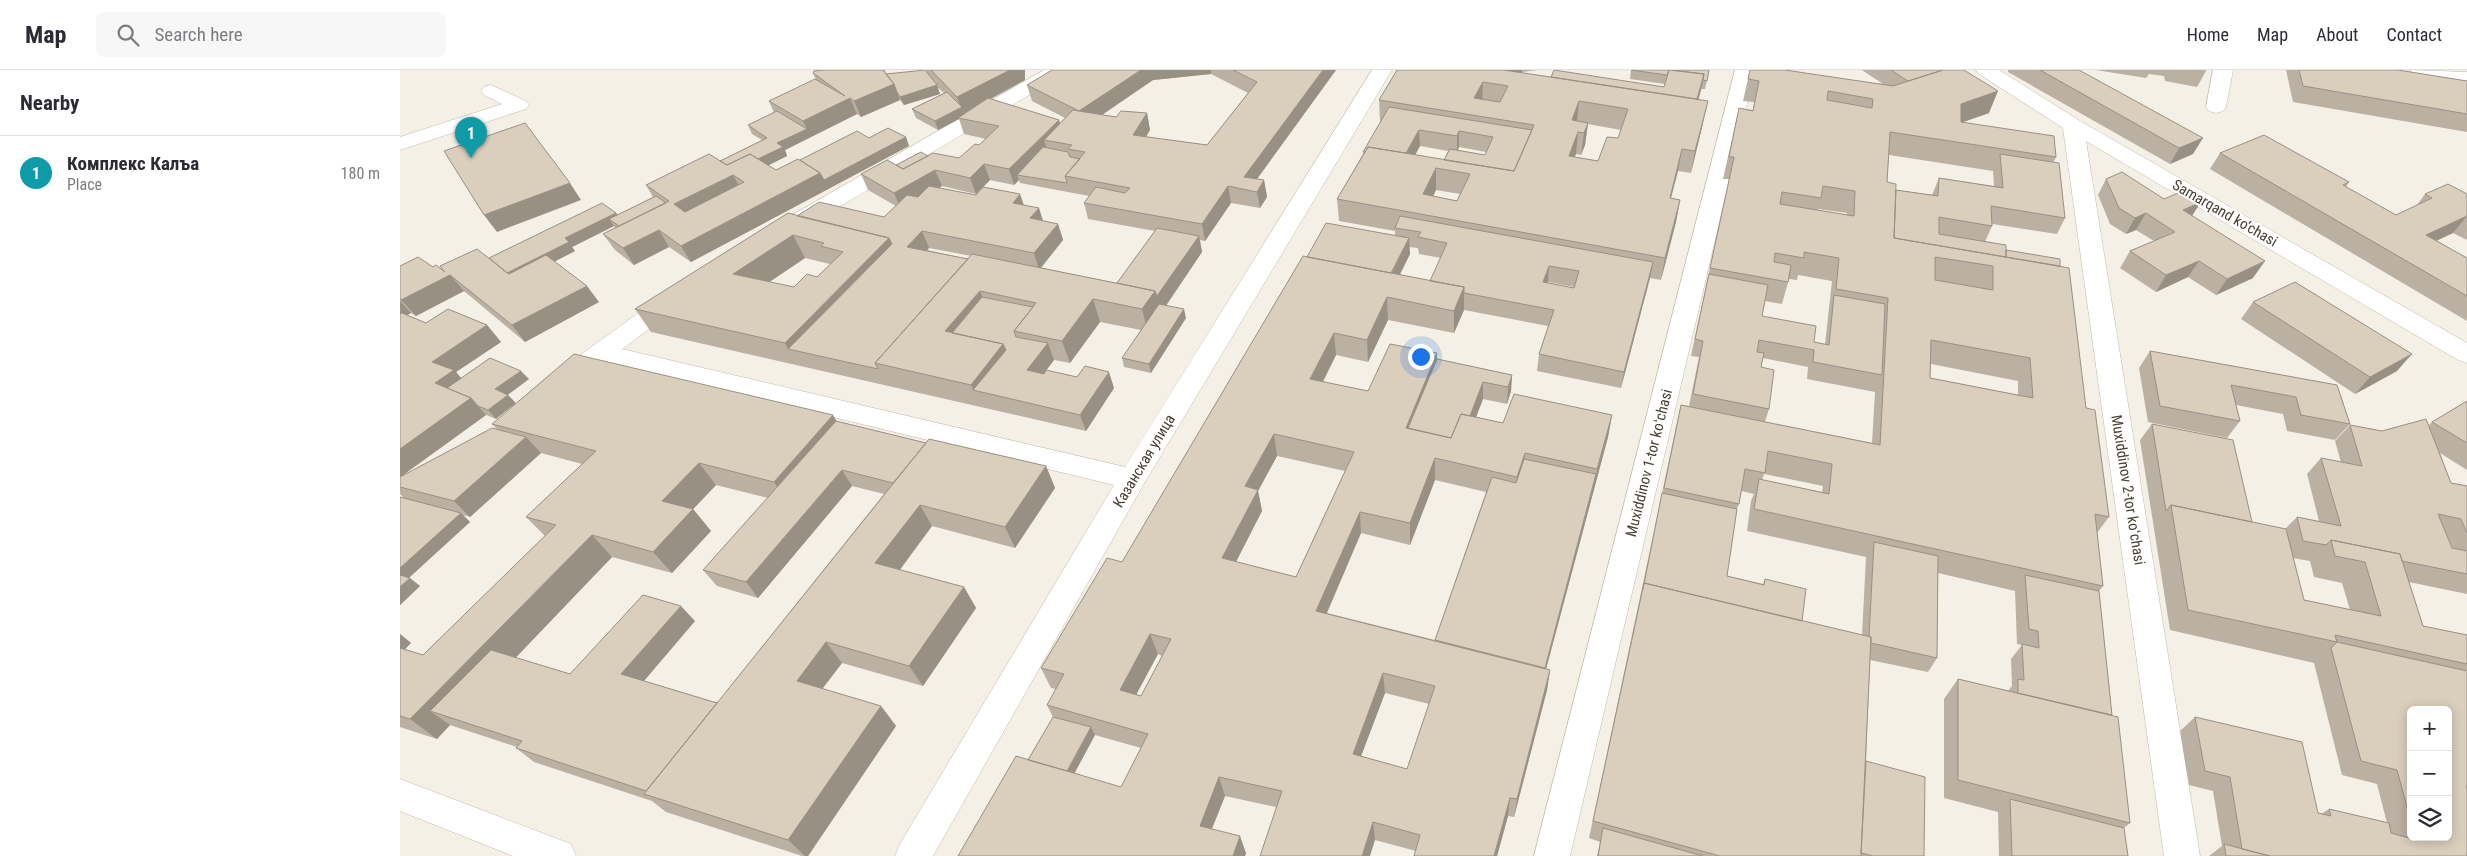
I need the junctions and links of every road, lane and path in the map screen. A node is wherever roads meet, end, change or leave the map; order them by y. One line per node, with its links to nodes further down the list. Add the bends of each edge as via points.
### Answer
1 (1058, 70): 12 (street)
2 (1382, 70): 17 (street, Казанская улица)
3 (1745, 70): 21 (street, Muxiddinov 1-tor koʻchasi)
4 (1986, 70): 10 (street, Samarqand ko‘chasi)
5 (2223, 70): 9 (street)
6 (2420, 70): 7 (street)
7 (2467, 78)
8 (491, 91): 11 (street, via 519,105)
9 (2216, 107)
10 (2073, 125): 15 (street, Samarqand ko‘chasi); 22 (street, Muxiddinov 2-tor koʻchasi)
11 (400, 144)
12 (777, 234)
13 (694, 286): 14 (street)
14 (601, 353): 16 (street); 17 (street)
15 (2467, 354)
16 (544, 393)
17 (1132, 479): 20 (street, Казанская улица)
18 (400, 795): 19 (street)
19 (558, 856)
20 (913, 856)
21 (1552, 856)
22 (2182, 856)

